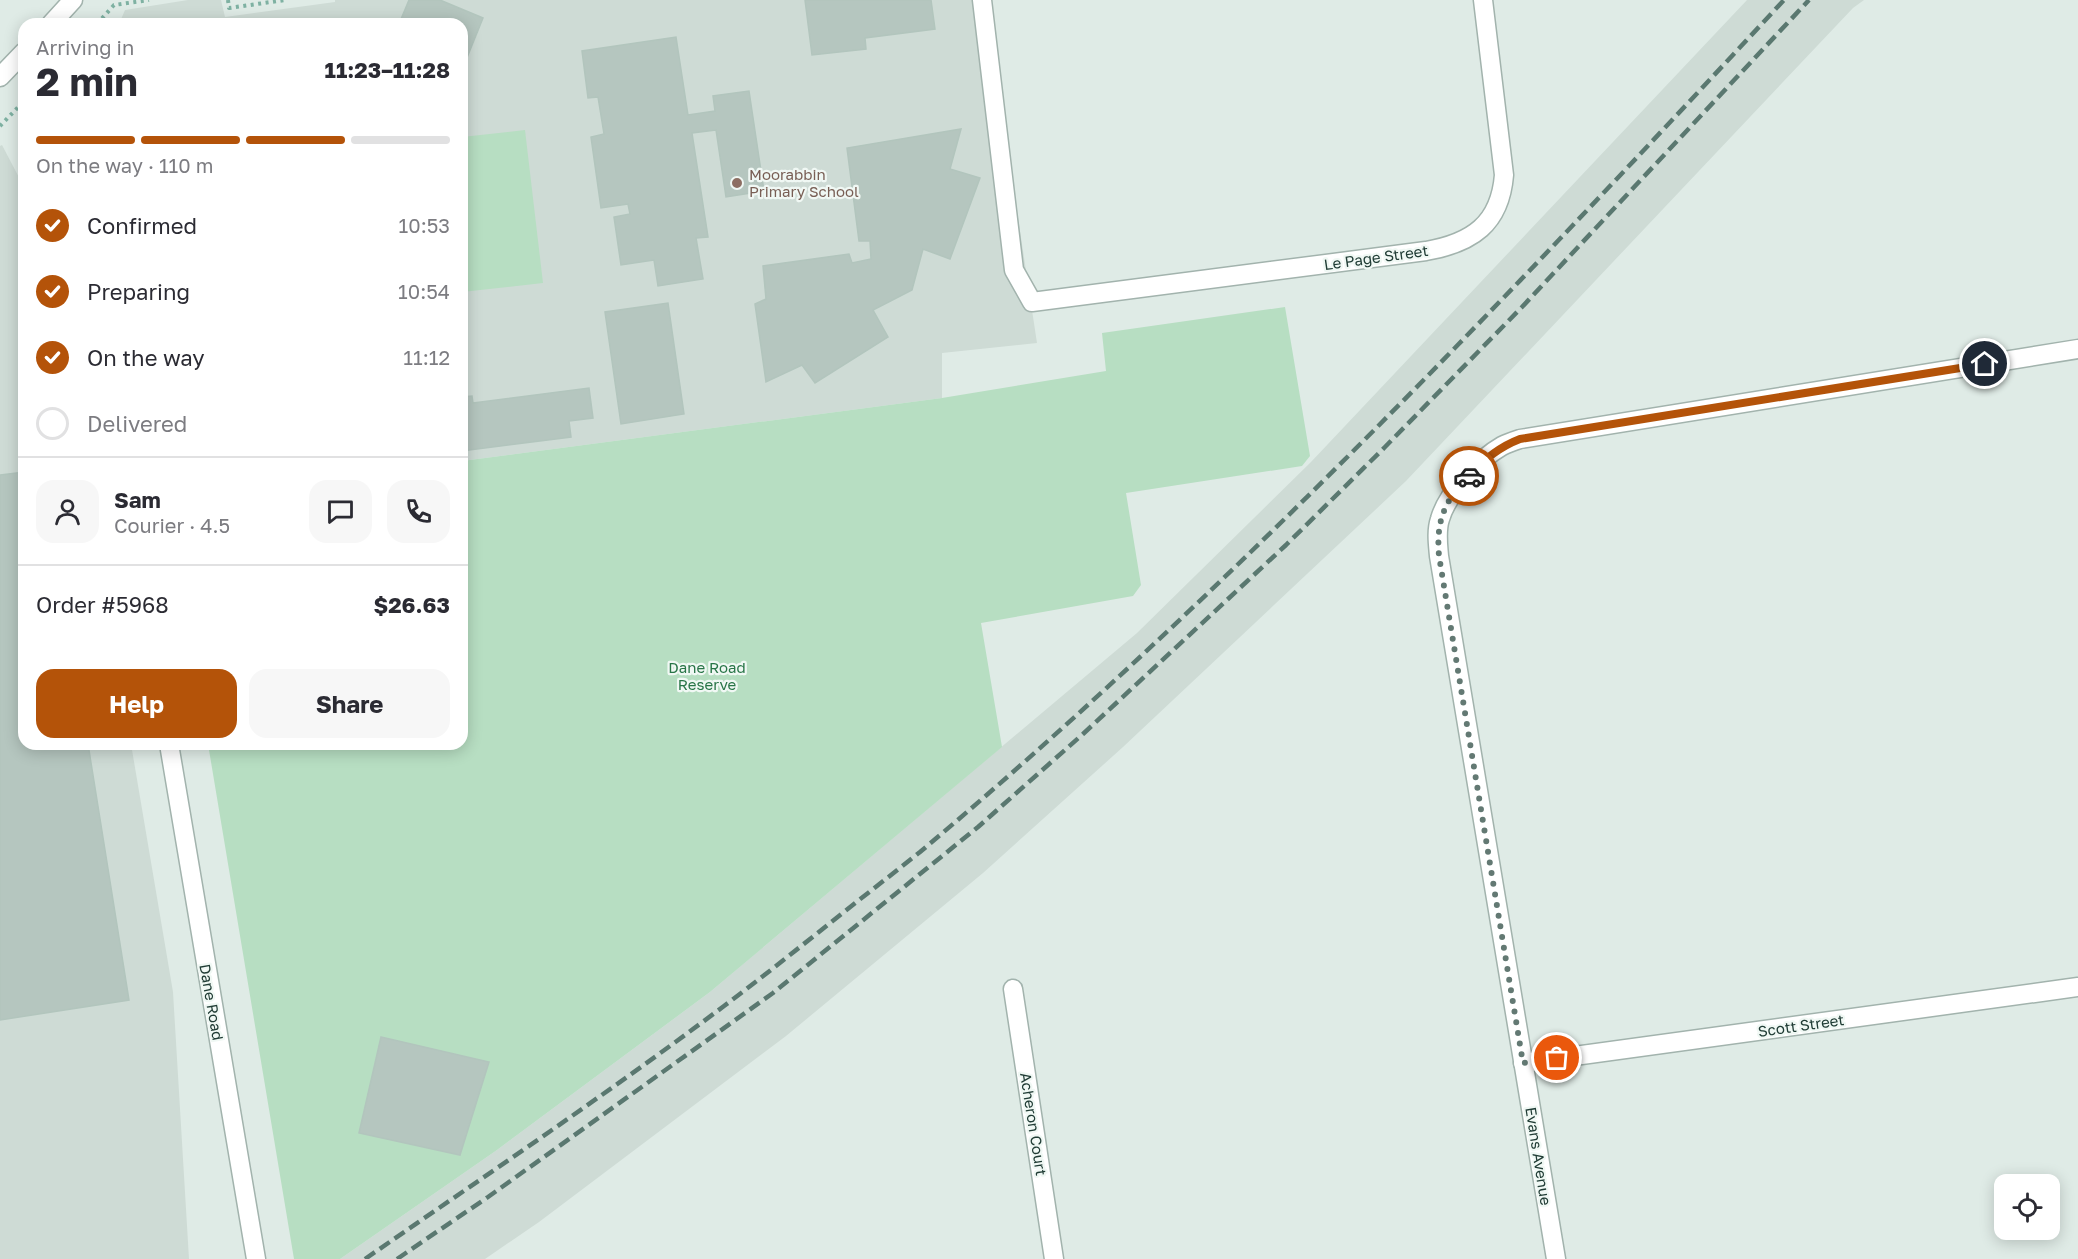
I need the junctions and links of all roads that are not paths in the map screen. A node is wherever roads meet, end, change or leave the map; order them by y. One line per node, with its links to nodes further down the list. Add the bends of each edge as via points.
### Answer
1 (73, 0): 4 (street); 5 (street)
2 (982, 0): 3 (street, Le Page Street, via 1014,270 1032,302 1426,251 1475,233 1498,207 1504,175)
3 (1483, 0)
4 (56, 18)
5 (72, 18)
6 (18, 58): 7 (street)
7 (0, 77)
8 (2078, 349): 12 (street, Evans Avenue, via 1520,439 1502,446 1463,482 1447,503 1437,537)
9 (170, 750): 13 (street, Dane Road)
10 (2078, 987): 12 (street, Scott Street)
11 (1013, 989): 14 (street, Acheron Court)
12 (1523, 1063): 15 (street, Evans Avenue)
13 (256, 1259)
14 (1054, 1259)
15 (1556, 1259)

